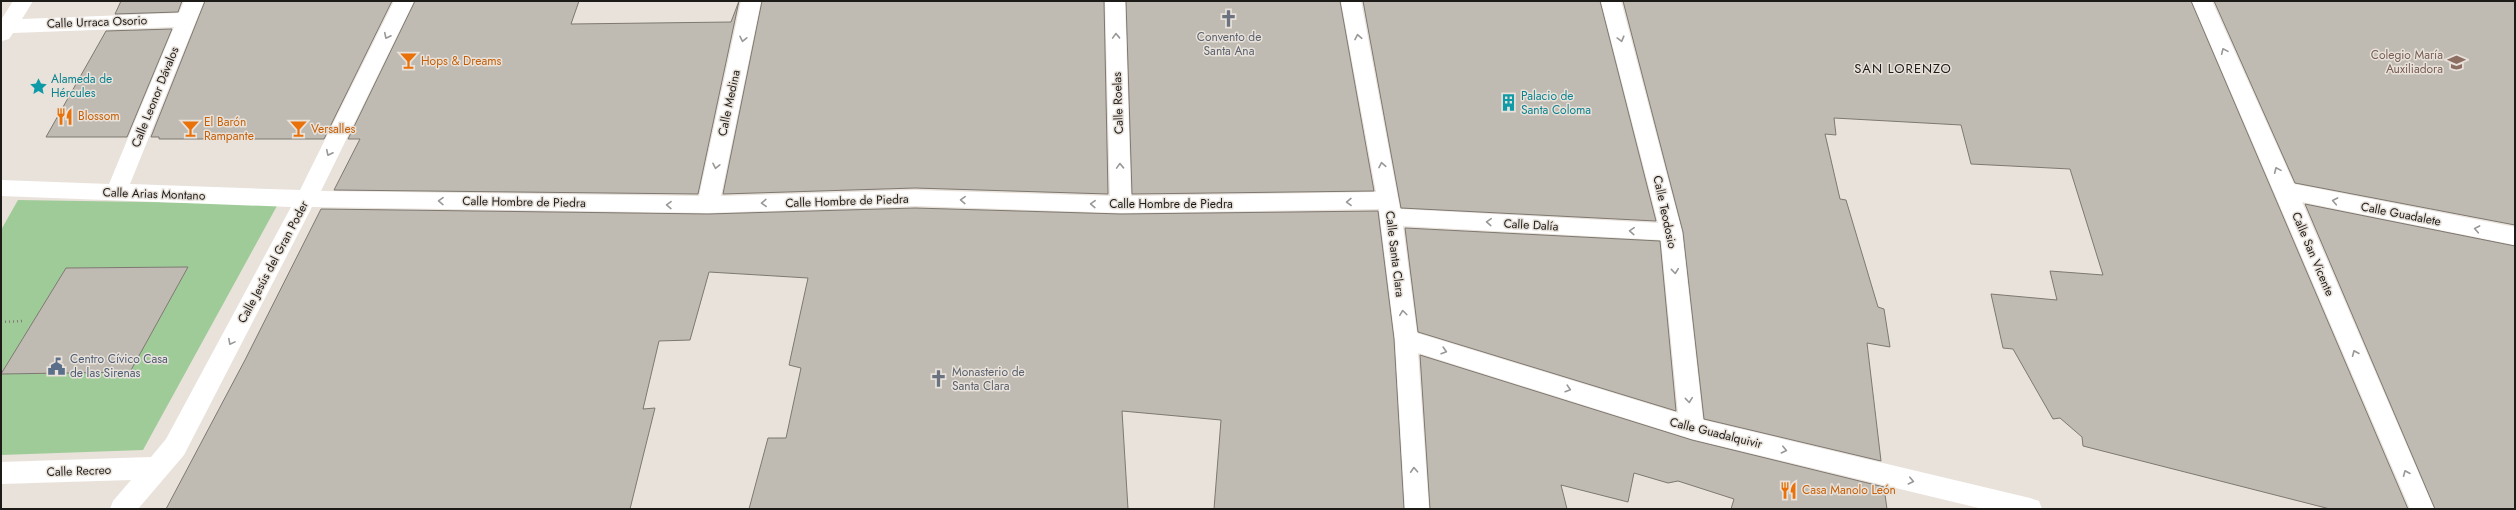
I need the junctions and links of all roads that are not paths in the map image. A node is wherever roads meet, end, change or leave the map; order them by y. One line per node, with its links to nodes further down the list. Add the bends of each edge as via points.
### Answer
1 (23, 1): 10 (street)
2 (194, 1): 9 (street, Calle Leonor Dávalos)
3 (404, 1): 14 (street, Calle Jesús del Gran Poder, one-way to 14)
4 (751, 1): 15 (street, Calle Medina, one-way to 15)
5 (1114, 1): 16 (street, Calle Roelas, one-way to 5)
6 (1351, 1): 17 (street, Calle Santa Clara, one-way to 6)
7 (1612, 1): 18 (street, Calle Teodosio, one-way to 18)
8 (2202, 1): 12 (street, Calle San Vicente, one-way to 8)
9 (187, 20): 10 (street, Calle Urraca Osorio); 13 (street, Calle Leonor Dávalos)
10 (4, 31)
11 (1, 188): 13 (street, Calle Arias Montano)
12 (2286, 192): 19 (street, Calle Guadalete, one-way to 12); 27 (street, Calle San Vicente, one-way to 12)
13 (116, 193): 14 (street, Calle Arias Montano)
14 (306, 199): 15 (street, Calle Hombre de Piedra, one-way to 14); 22 (street, Calle Jesús del Gran Poder, one-way to 22, via 175,447)
15 (708, 205): 16 (street, Calle Hombre de Piedra, one-way to 15, via 915,198)
16 (1121, 205): 17 (street, Calle Hombre de Piedra, one-way to 16)
17 (1389, 209): 18 (street, Calle Dalía, one-way to 17); 20 (street, Calle Santa Clara, one-way to 17)
18 (1671, 232): 21 (street, Calle Teodosio, one-way to 21)
19 (2515, 236)
20 (1406, 339): 21 (street, Calle Guadalquivir, one-way to 21); 25 (street, Calle Santa Clara, one-way to 20)
21 (1692, 428): 26 (street, Calle Guadalquivir, one-way to 26)
22 (158, 468): 23 (street, Calle Recreo); 24 (street, Calle Jesús del Gran Poder)
23 (1, 473)
24 (122, 509)
25 (1417, 509)
26 (2030, 509)
27 (2422, 509)

